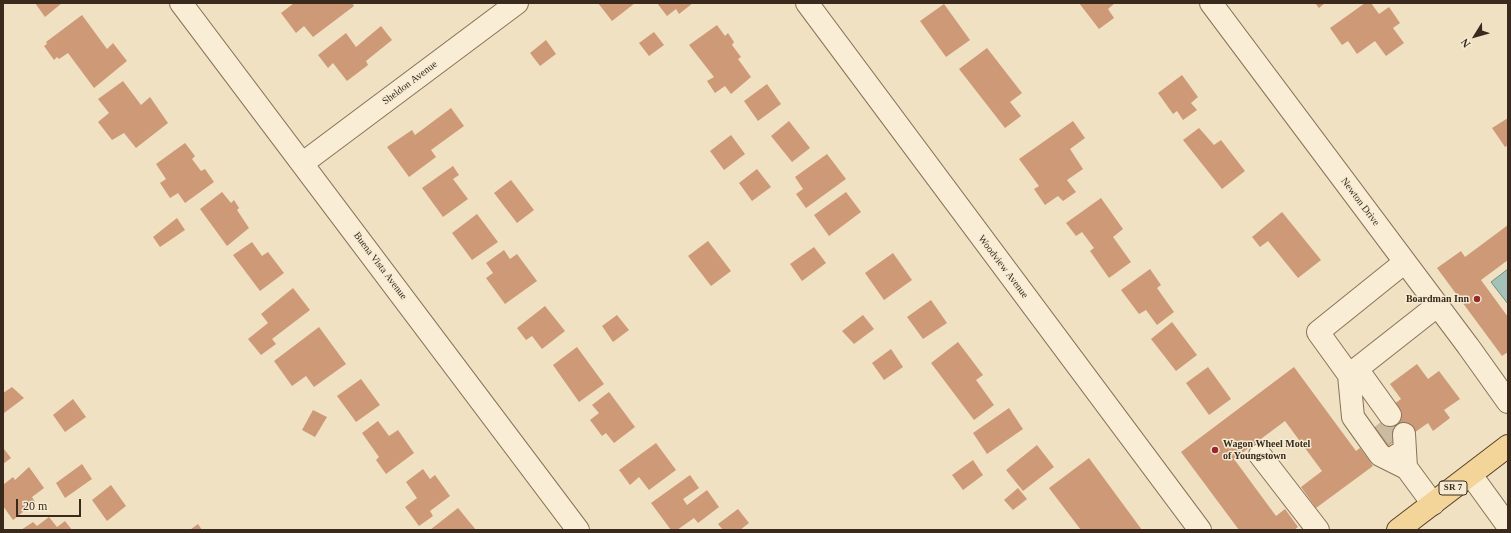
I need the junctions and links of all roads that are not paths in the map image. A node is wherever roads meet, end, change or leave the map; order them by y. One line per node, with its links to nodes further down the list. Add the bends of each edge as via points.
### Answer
1 (180, 3): 5 (street, Buena Vista Avenue)
2 (517, 3): 5 (street, Sheldon Avenue)
3 (806, 3): 17 (street, Woodview Avenue)
4 (1211, 3): 6 (street, Newton Drive)
5 (303, 163): 16 (street, Buena Vista Avenue)
6 (1405, 262): 7 (street, Newton Drive); 8 (street, via 1318,332)
7 (1438, 305): 8 (street); 9 (street, Newton Drive)
8 (1353, 372): 10 (street); 14 (street, via 1353,417 1380,455 1400,447)
9 (1508, 402)
10 (1383, 421)
11 (1508, 446): 13 (main road, SR 7)
12 (1260, 455): 18 (street)
13 (1471, 475): 14 (main road, SR 7); 15 (street)
14 (1433, 504): 19 (main road, SR 7)
15 (1508, 526)
16 (578, 530)
17 (1200, 530)
18 (1318, 530)
19 (1398, 530)

